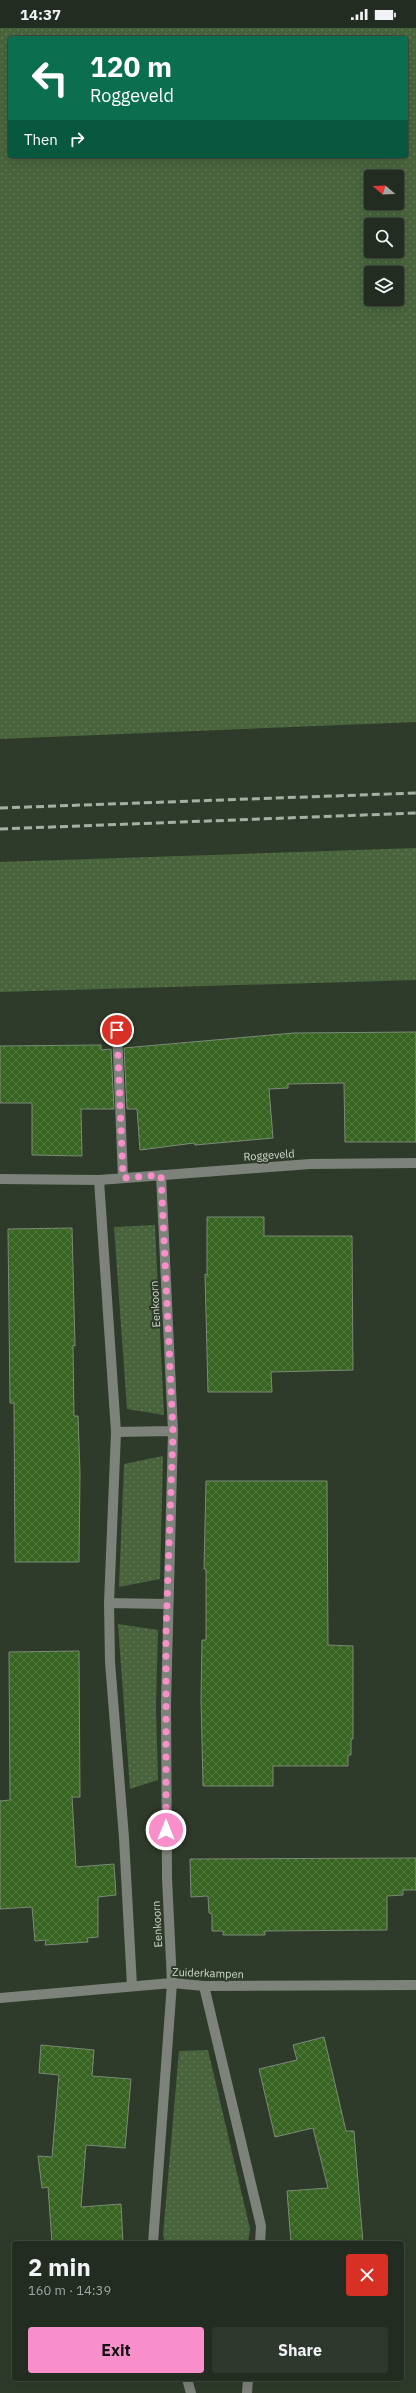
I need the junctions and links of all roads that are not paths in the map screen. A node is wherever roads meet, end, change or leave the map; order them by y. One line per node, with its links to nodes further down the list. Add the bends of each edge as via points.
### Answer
1 (117, 1030): 4 (street)
2 (416, 1163): 3 (street, Roggeveld, via 310,1164)
3 (161, 1175): 4 (street, Roggeveld); 8 (street, Eenkoorn)
4 (123, 1178): 6 (street, Roggeveld)
5 (0, 1179): 6 (street, Roggeveld)
6 (99, 1180): 7 (street)
7 (116, 1432): 8 (street); 9 (street)
8 (173, 1432): 10 (street, Eenkoorn)
9 (109, 1603): 10 (street); 13 (street, via 110,1662 124,1838)
10 (167, 1604): 11 (street, Eenkoorn, via 167,1878)
11 (172, 1983): 13 (street, Zuiderkampen); 14 (street, Zuiderkampen); 16 (street, Eenkoorn)
12 (416, 1985): 14 (street, Zuiderkampen)
13 (132, 1986): 15 (street, Zuiderkampen)
14 (204, 1986): 17 (street, via 261,2226)
15 (0, 1998)
16 (153, 2241)
17 (260, 2241)
18 (188, 2381): 20 (street)
19 (248, 2381): 21 (street)
20 (191, 2393)
21 (247, 2393)

